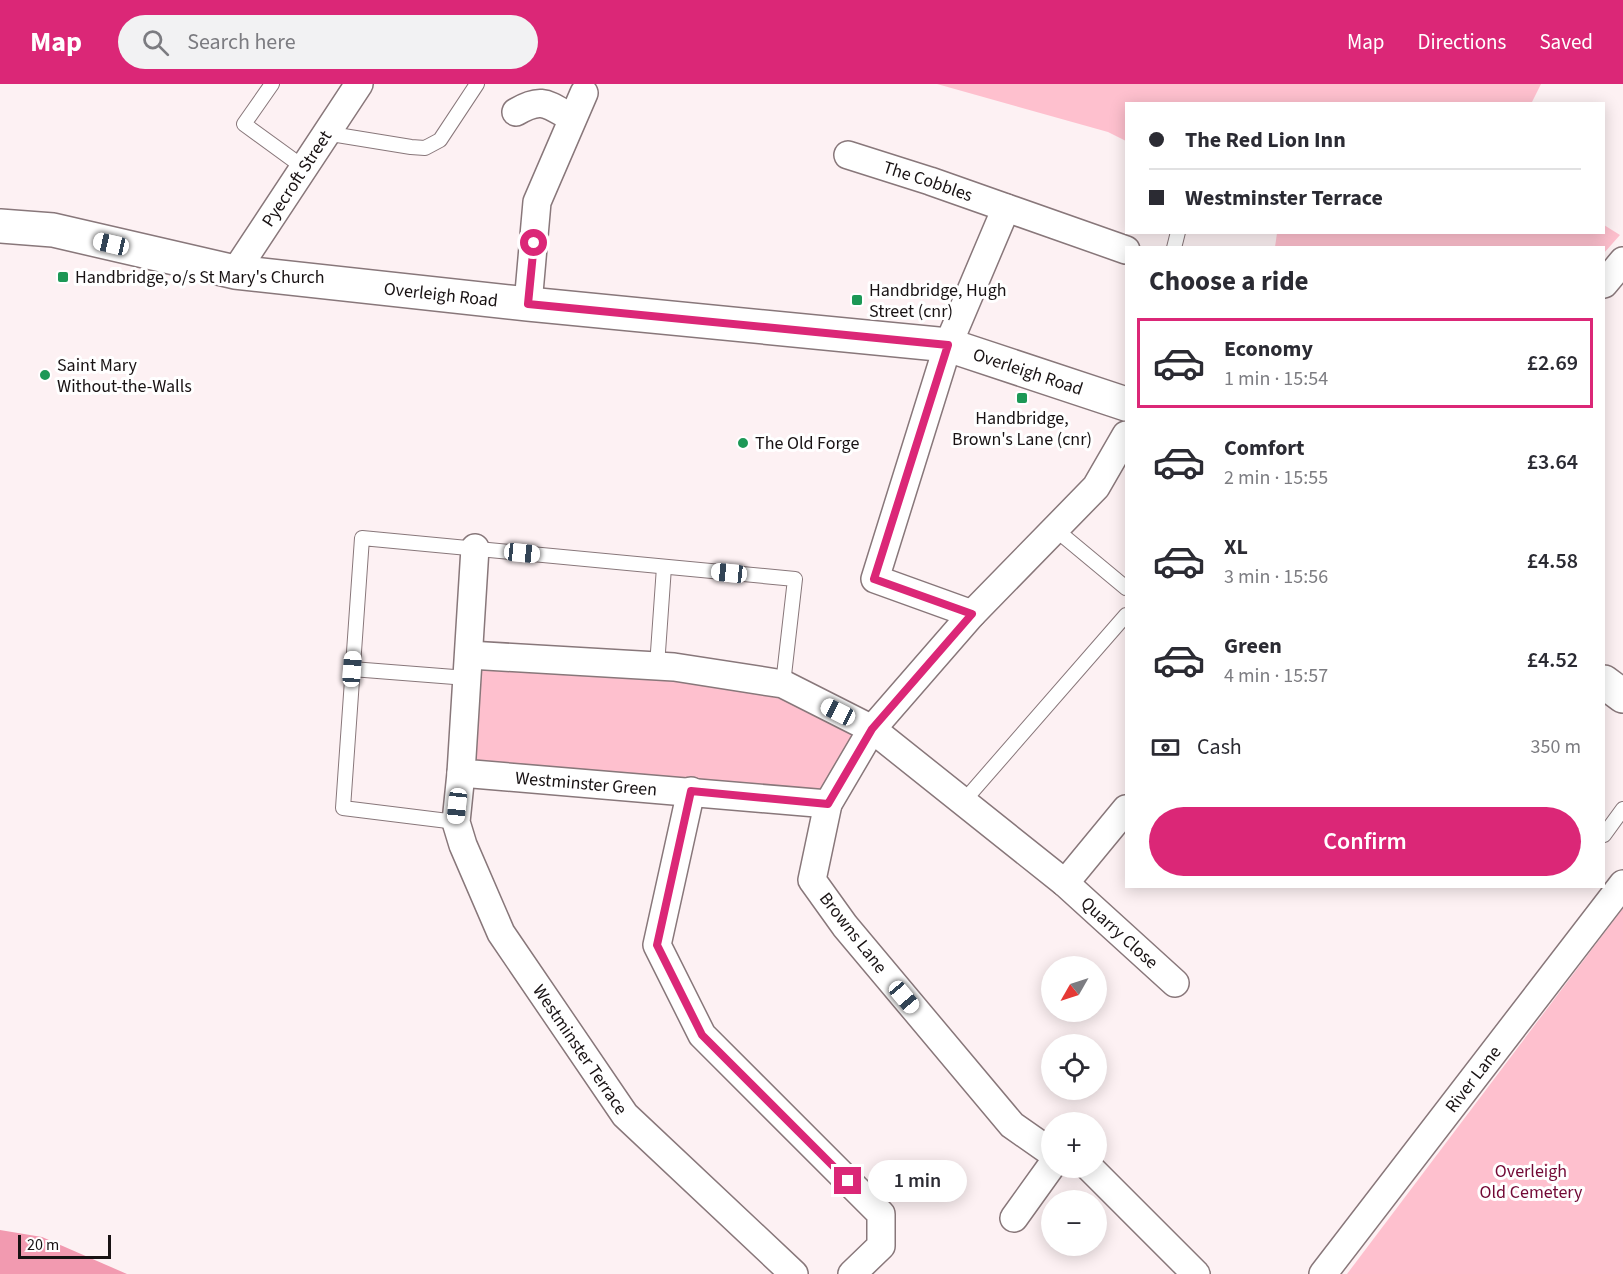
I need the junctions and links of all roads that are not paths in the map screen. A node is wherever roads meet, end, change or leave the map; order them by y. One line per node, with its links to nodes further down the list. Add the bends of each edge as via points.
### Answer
1 (272, 84): 9 (lane, via 244,124)
2 (359, 84): 7 (street, Pyecroft Street)
3 (477, 84): 7 (lane, via 440,140 425,148)
4 (584, 93): 6 (street)
5 (516, 112): 6 (street, via 530,104 545,103)
6 (572, 118): 16 (street, via 537,202)
7 (325, 133): 9 (street, Pyecroft Street)
8 (848, 155): 10 (street, The Cobbles)
9 (303, 167): 14 (street, Pyecroft Street)
10 (1006, 208): 12 (street, The Cobbles); 17 (street)
11 (0, 226): 14 (street, Overleigh Road, via 53,230)
12 (1125, 250)
13 (1623, 261): 15 (street)
14 (235, 272): 16 (street, Overleigh Road)
15 (1605, 283)
16 (528, 304): 17 (street, Overleigh Road)
17 (948, 345): 18 (street, Overleigh Road); 24 (street, via 874,579)
18 (1125, 404)
19 (1125, 437): 20 (street, Browns Lane, via 1096,487)
20 (1055, 529): 23 (lane); 24 (street, Browns Lane)
21 (475, 548): 22 (lane); 27 (street); 28 (lane, via 362,538)
22 (664, 567): 26 (lane); 30 (lane, via 795,579)
23 (1125, 587)
24 (972, 614): 32 (street, Browns Lane)
25 (1125, 616): 35 (lane)
26 (657, 666): 27 (street); 30 (street)
27 (468, 667): 28 (lane); 33 (street)
28 (352, 669): 39 (lane, via 343,808)
29 (1605, 683): 31 (street)
30 (783, 684): 32 (street)
31 (1623, 696)
32 (872, 729): 35 (street, Quarry Close); 36 (street, Browns Lane)
33 (461, 773): 34 (street, Westminster Green); 39 (street, Westminster Terrace)
34 (691, 791): 36 (street, Westminster Green); 49 (street, via 657,945 702,1035 881,1214 881,1246)
35 (963, 802): 41 (street, Quarry Close)
36 (828, 804): 44 (street, Browns Lane, via 812,880 845,926 1012,1125)
37 (1125, 809): 41 (street)
38 (1623, 809): 40 (lane)
39 (456, 822): 48 (street, Westminster Terrace, via 501,933 625,1115)
40 (1605, 834)
41 (1065, 883): 43 (street, Quarry Close)
42 (1623, 884): 51 (street, River Lane)
43 (1175, 983)
44 (1041, 1145)
45 (1043, 1178): 47 (street)
46 (1100, 1178): 50 (street)
47 (1014, 1218)
48 (794, 1274)
49 (852, 1274)
50 (1197, 1274)
51 (1323, 1274)

